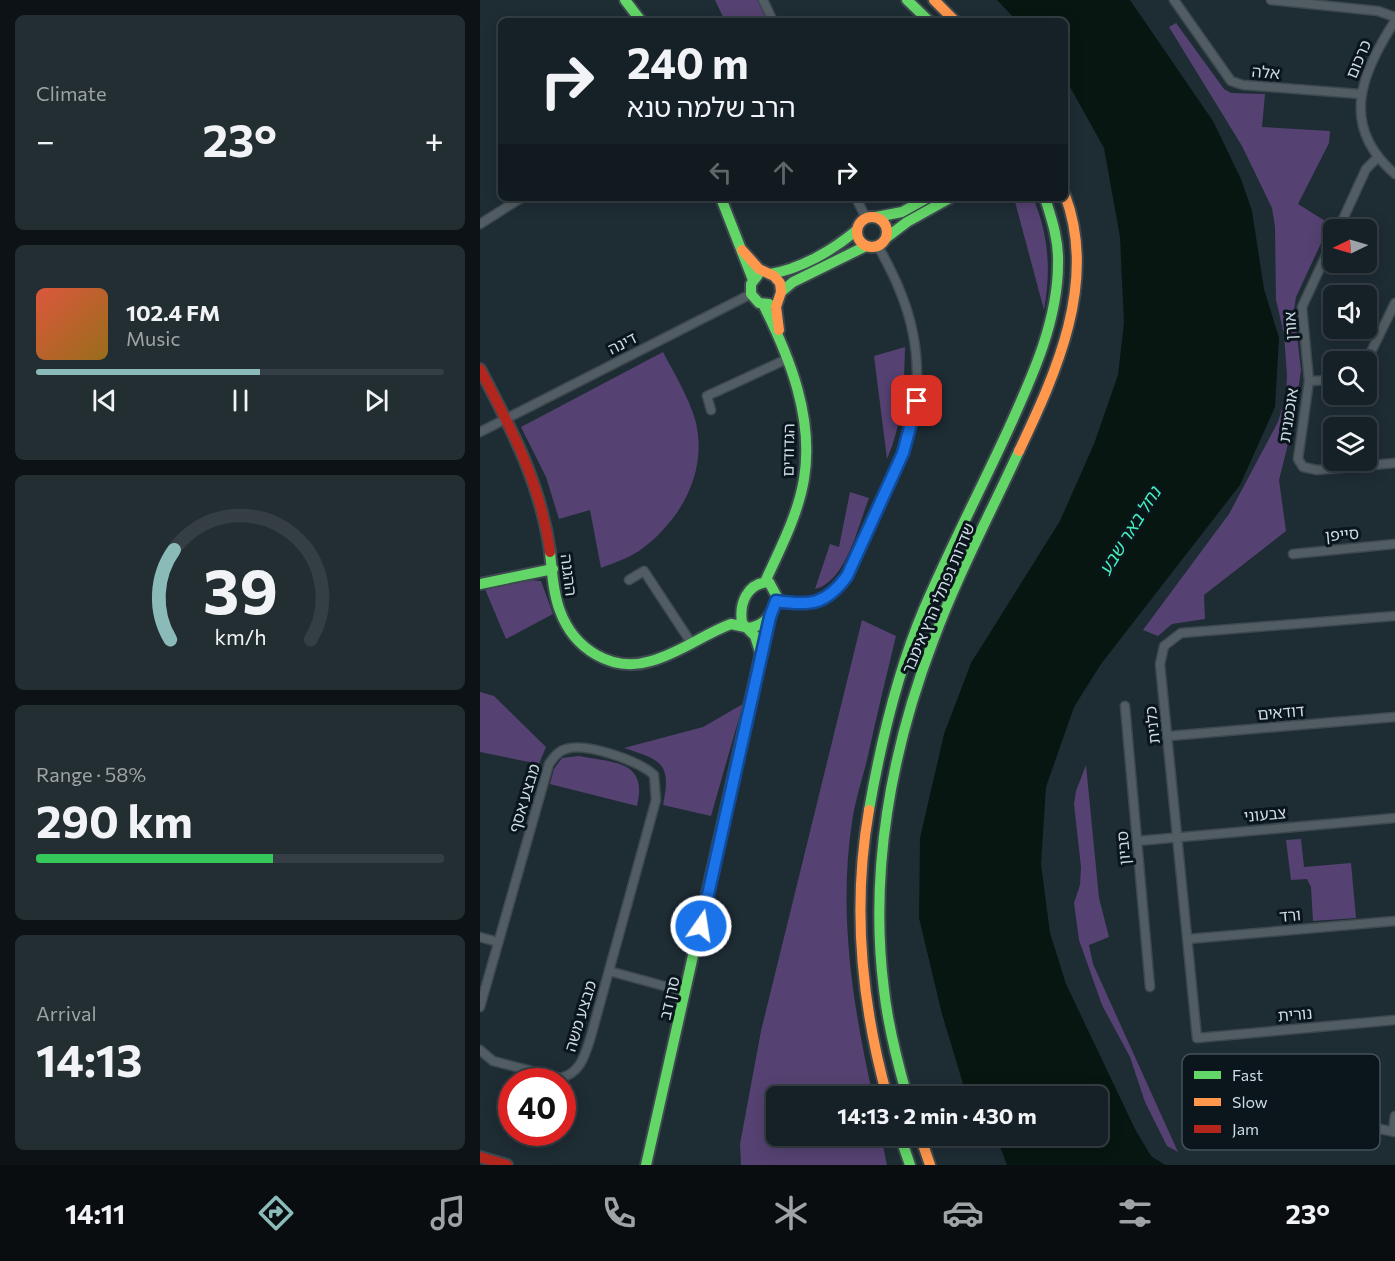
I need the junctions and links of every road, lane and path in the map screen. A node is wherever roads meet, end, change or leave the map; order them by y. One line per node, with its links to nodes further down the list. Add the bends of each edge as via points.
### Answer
1 (625, 0): 7 (street)
2 (763, 0): 8 (street)
3 (908, 0): 9 (street)
4 (934, 0): 10 (street)
5 (1270, 0): 11 (street, via 1378,11)
6 (1176, 1): 12 (street, אלה, via 1231,81)
7 (639, 18)
8 (772, 18)
9 (926, 18)
10 (952, 18)
11 (1395, 19): 12 (street, כרכום, via 1371,60)
12 (1360, 94): 13 (street, כרכום, via 1365,131)
13 (1378, 157): 14 (street, כרכום); 23 (street, via 1366,169)
14 (1395, 174)
15 (517, 201): 24 (street)
16 (722, 201): 28 (street)
17 (858, 201): 22 (street)
18 (922, 201): 22 (street, via 902,212)
19 (944, 201): 26 (street, via 906,222)
20 (1046, 201): 76 (street, שדרות נפתלי הרץ אימבר, via 1053,221 1057,267 1049,327 1028,387 918,625 876,762 864,846 862,947 869,1017)
21 (1066, 201): 77 (street, שדרות נפתלי הרץ אימבר, via 1077,268 1068,332 1046,394 936,633 903,732 892,783 883,848 881,946 888,1014)
22 (871, 217): 25 (street, via 860,223); 26 (street, via 886,225)
23 (1343, 219)
24 (480, 224)
25 (857, 230): 27 (street, via 859,240); 30 (street, via 783,273)
26 (882, 242): 27 (street); 51 (street, via 901,291 915,347 917,401 909,439 847,576 836,591 813,603)
27 (866, 246): 33 (street, via 792,282)
28 (742, 250): 30 (street); 31 (street)
29 (1323, 262): 40 (street, אורן, via 1302,307)
30 (769, 274): 31 (street, via 760,274); 33 (street, via 780,283)
31 (753, 280): 32 (street)
32 (751, 294): 35 (street); 42 (street, דינה)
33 (780, 295): 35 (street, via 772,303); 37 (street, הגדודים, via 777,316)
34 (1395, 303): 36 (street)
35 (763, 304): 37 (street, הגדודים)
36 (1371, 351)
37 (785, 355): 41 (street, via 707,396); 49 (street, הגדודים, via 803,414 806,457 796,507)
38 (480, 369): 42 (street, ההגנה)
39 (1323, 380): 40 (street)
40 (1309, 381): 44 (street, אוכמנית, via 1298,453 1303,467 1317,470)
41 (711, 410)
42 (506, 419): 43 (street, דינה); 47 (street, ההגנה, via 536,484)
43 (480, 432)
44 (1395, 464)
45 (1395, 544): 46 (street, סייפן)
46 (1293, 554)
47 (553, 569): 50 (street); 57 (street, ההגנה, via 557,604 564,620 582,645 602,659 623,665 643,664)
48 (629, 580): 57 (street, via 644,571)
49 (765, 582): 51 (street, via 773,586); 52 (street, via 752,588)
50 (480, 584)
51 (776, 601): 54 (street)
52 (740, 608): 55 (street); 56 (street, ההגנה)
53 (1395, 616): 61 (street, כלנית, via 1190,631 1174,636 1164,646 1160,664)
54 (770, 617): 55 (street, via 758,627); 58 (street, סרן דב)
55 (746, 628): 56 (street, ההגנה, via 731,624); 58 (street, סרן דב, via 759,646)
56 (716, 630): 57 (street, ההגנה)
57 (692, 644)
58 (761, 664): 71 (street, סרן דב)
59 (1125, 706): 64 (street, סביון)
60 (1395, 717): 61 (street, דודאים)
61 (1169, 736): 63 (street, כלנית)
62 (1395, 818): 63 (street, צבעוני)
63 (1178, 837): 64 (street, צבעוני); 67 (street, כלנית)
64 (1137, 841): 70 (street, סביון)
65 (1395, 921): 67 (street, ורד)
66 (480, 937): 68 (street)
67 (1188, 939): 74 (street, כלנית)
68 (498, 942): 69 (street, מבצע אסף, via 549,764 556,755 573,747 622,758 640,764 654,775 656,792); 72 (street)
69 (609, 971): 71 (street); 75 (street, מבצע משה, via 585,1056 571,1075 549,1076 487,1057)
70 (1150, 987)
71 (686, 992): 84 (street, סרן דב)
72 (480, 1007)
73 (1395, 1020): 74 (street, נורית)
74 (1197, 1038)
75 (480, 1050)
76 (884, 1086)
77 (905, 1086)
78 (1395, 1116): 79 (street)
79 (1394, 1131)
80 (899, 1146): 86 (street)
81 (902, 1146): 87 (street)
82 (923, 1146): 88 (street)
83 (480, 1157): 85 (street)
84 (646, 1164)
85 (507, 1165)
86 (901, 1165)
87 (910, 1165)
88 (930, 1165)

